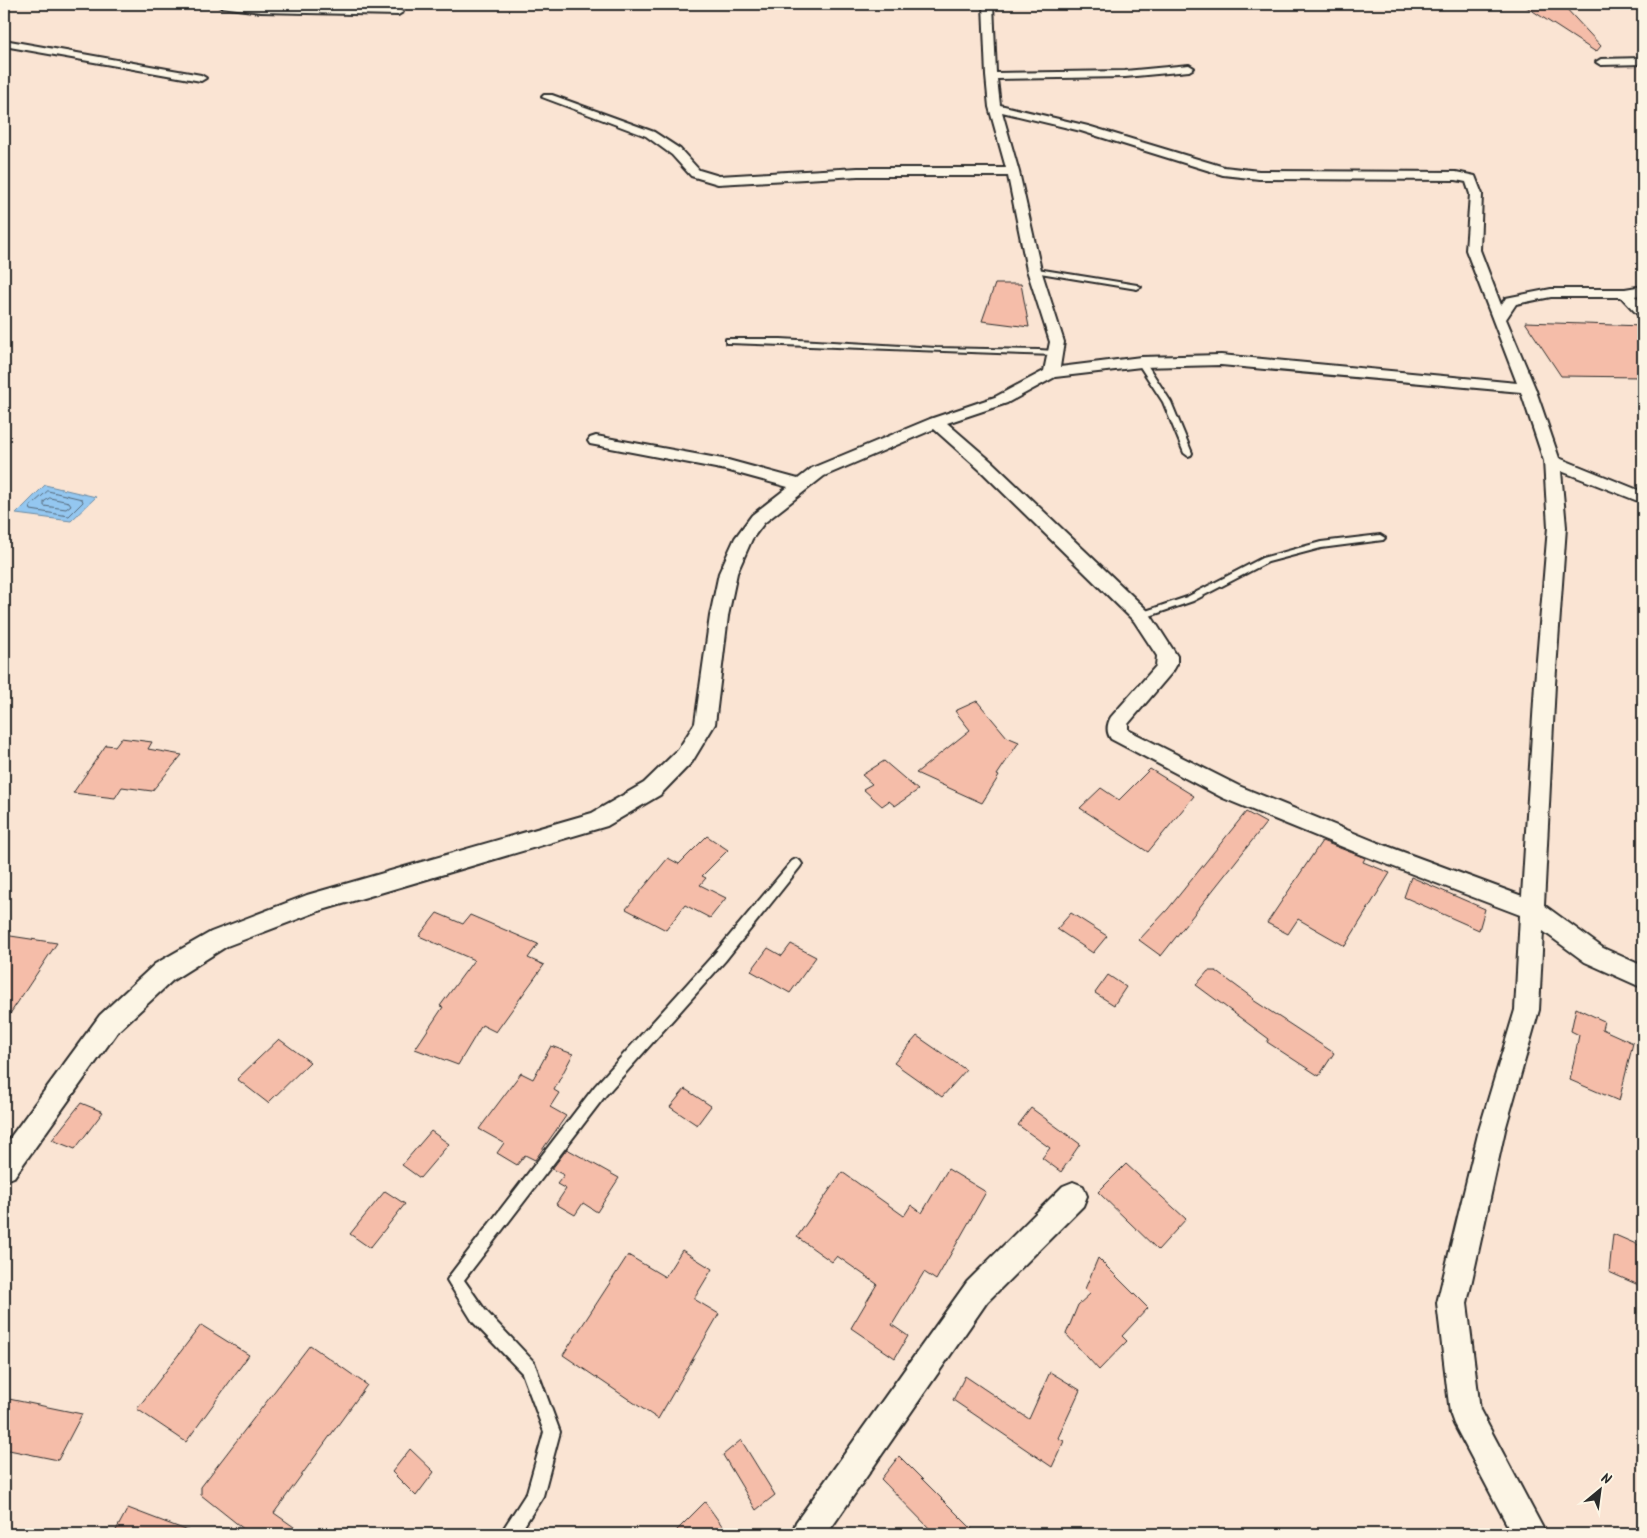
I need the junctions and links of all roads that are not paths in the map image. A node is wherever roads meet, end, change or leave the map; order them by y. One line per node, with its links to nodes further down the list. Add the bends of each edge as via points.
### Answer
1 (221, 4): 3 (street, via 261,9)
2 (988, 4): 8 (street)
3 (398, 12)
4 (4, 43): 9 (street)
5 (1643, 61): 6 (street)
6 (1601, 62)
7 (1190, 68): 8 (street, via 1125,74)
8 (990, 76): 11 (street)
9 (201, 78)
10 (548, 97): 12 (street, via 650,134 676,152 695,173 718,180 858,172)
11 (995, 107): 12 (street); 17 (street, via 1084,128 1223,171 1259,175 1456,176 1471,179 1476,194 1473,250)
12 (1013, 172): 13 (street)
13 (1034, 270): 14 (lane); 19 (street, via 1057,342)
14 (1137, 287)
15 (1634, 292): 16 (street); 17 (street, via 1551,293 1511,301)
16 (1643, 312)
17 (1499, 320): 22 (street)
18 (729, 341): 19 (lane)
19 (1054, 353): 21 (street)
20 (1141, 362): 21 (street); 22 (street, via 1222,360); 25 (lane, via 1166,402)
21 (1050, 373): 23 (street, via 1001,400)
22 (1527, 388): 26 (street)
23 (936, 422): 27 (street, via 818,472); 30 (street)
24 (596, 441): 27 (street, via 728,465)
25 (1188, 453)
26 (1552, 461): 28 (street); 32 (street, via 1557,527)
27 (800, 485): 34 (street, via 758,519 744,538 728,573 705,724 685,756 652,789 599,820 315,902 212,944 164,972 109,1023)
28 (1643, 498)
29 (1380, 538): 30 (lane, via 1321,545 1266,560 1190,599)
30 (1141, 616): 32 (street, via 1167,656 1167,664 1118,722 1118,734 1231,792)
31 (796, 864): 36 (lane, via 720,956 600,1091 455,1280 479,1316 528,1368 552,1432 534,1496)
32 (1533, 910): 33 (street, via 1594,955); 38 (street, via 1527,1010 1492,1130 1452,1303 1465,1413)
33 (1643, 977)
34 (4, 1168)
35 (1073, 1196): 37 (street, via 977,1292)
36 (509, 1534)
37 (808, 1534)
38 (1530, 1534)

